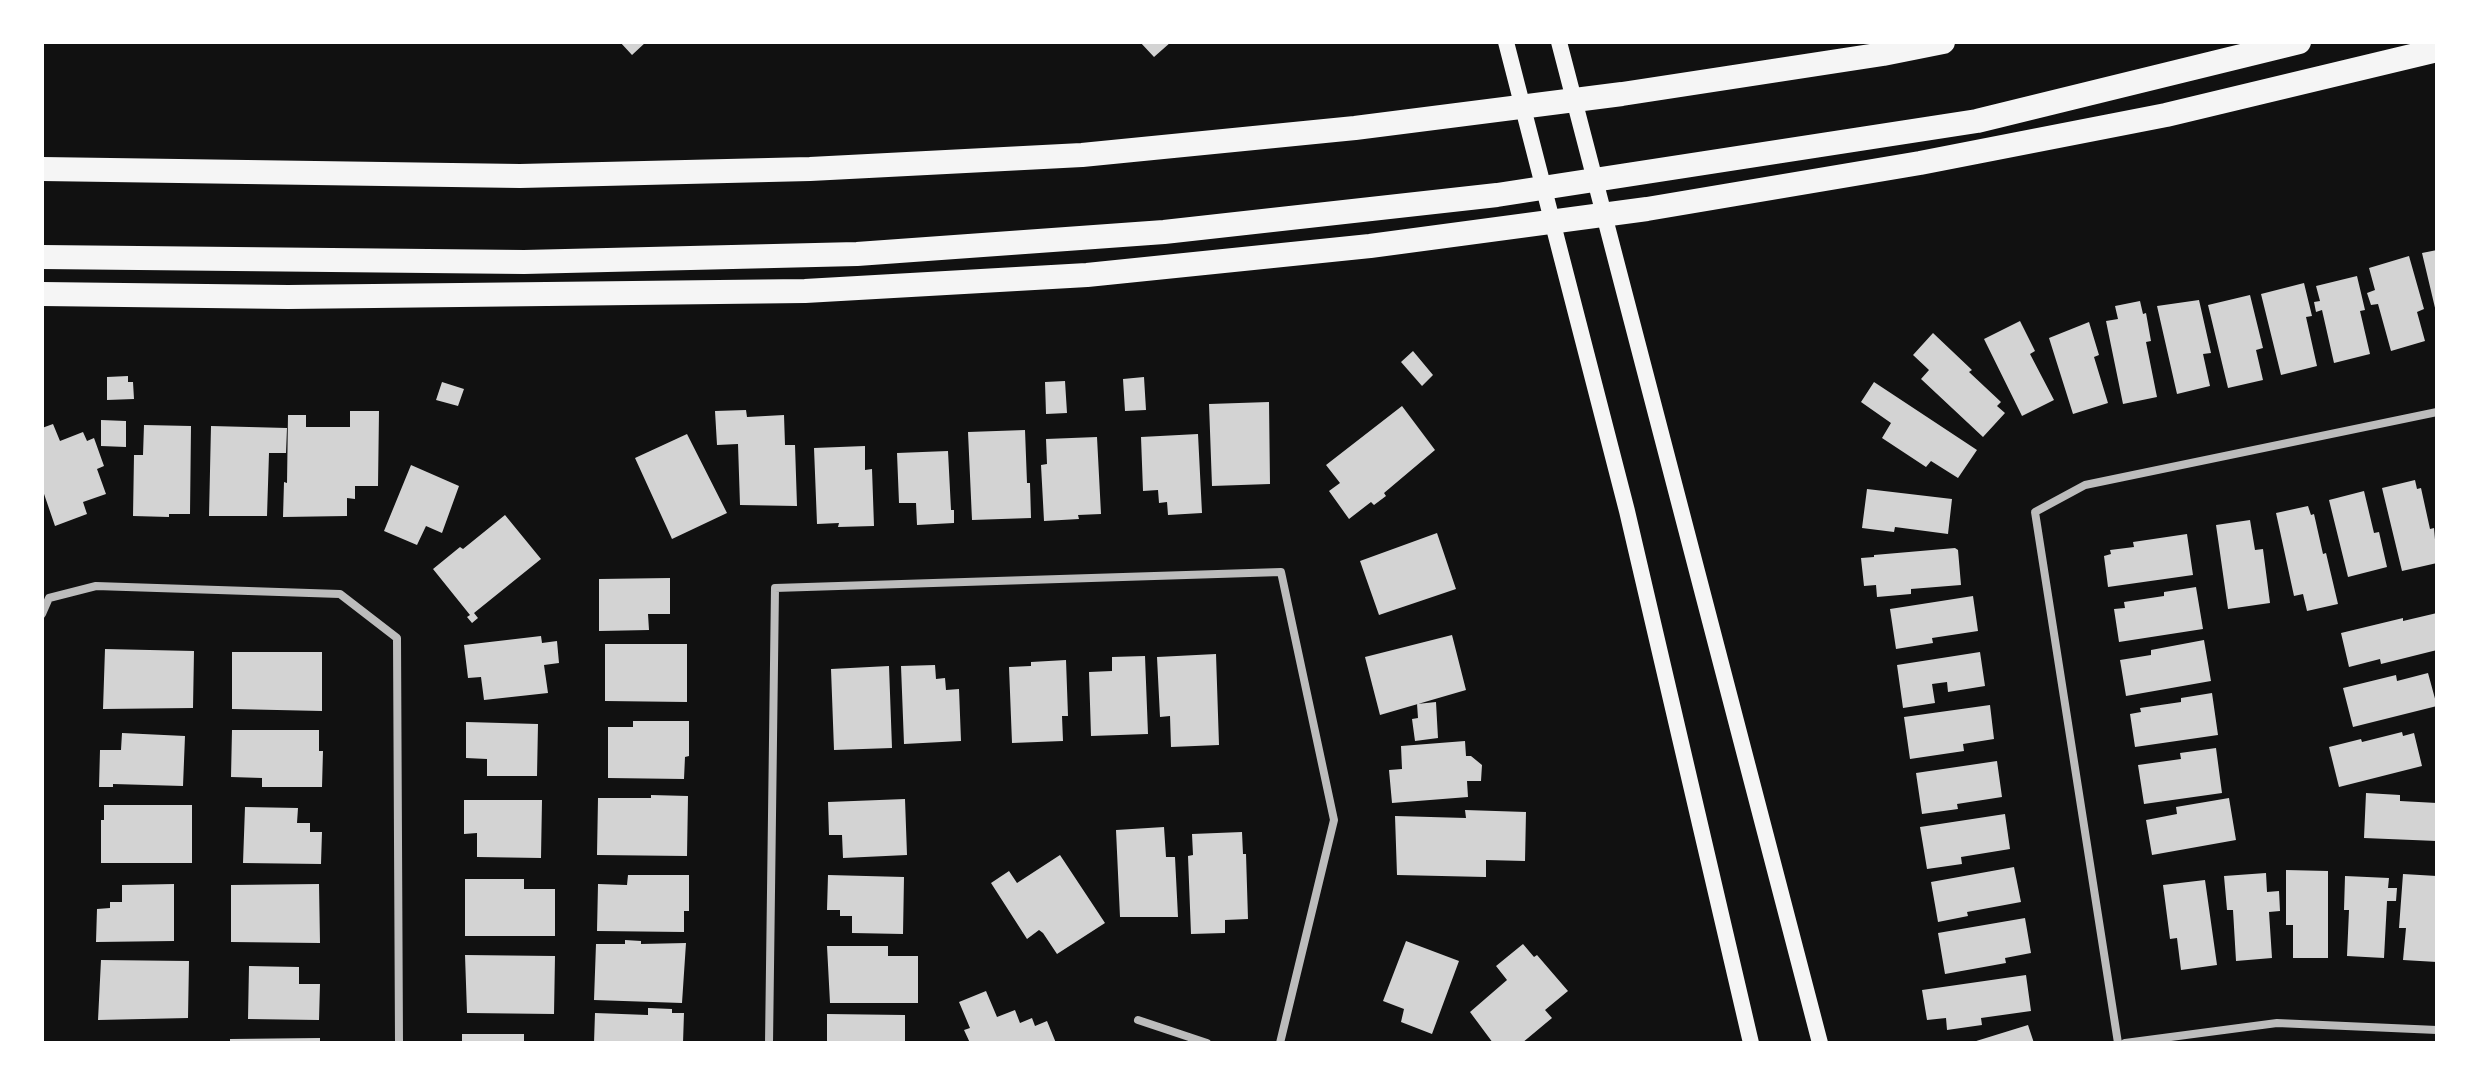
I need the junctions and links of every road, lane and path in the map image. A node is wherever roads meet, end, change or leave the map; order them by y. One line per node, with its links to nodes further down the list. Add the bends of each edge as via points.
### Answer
1 (1506, 42): 17 (main road, via 1581,325)
2 (1559, 42): 18 (main road)
3 (1943, 42): 6 (highway, via 1622,94 1082,155 520,176)
4 (2299, 42): 7 (highway, via 1977,121 1497,195 1164,232 825,255 524,262)
5 (2437, 50): 8 (highway, via 2166,115 1708,199 1370,246 1119,272 805,291)
6 (42, 169)
7 (42, 257)
8 (42, 294)
9 (2437, 412): 19 (street, via 2085,485 2035,512)
10 (42, 614): 13 (street, via 49,598 96,586 340,594 397,638)
11 (1138, 1020): 15 (street)
12 (2437, 1030): 20 (street, via 2277,1023)
13 (399, 1043)
14 (769, 1043): 16 (street, via 775,588 1281,572 1334,820)
15 (1207, 1043)
16 (1280, 1043)
17 (1751, 1043)
18 (1820, 1043)
19 (2118, 1043)
20 (2125, 1043)

